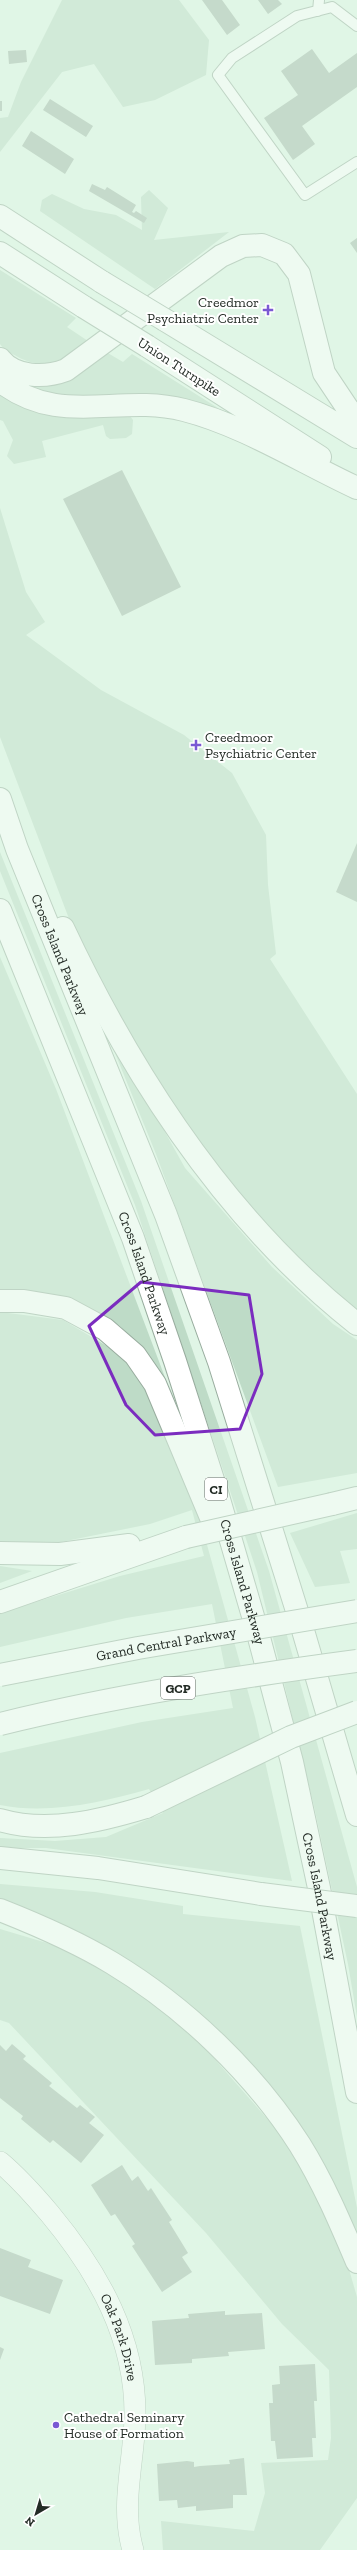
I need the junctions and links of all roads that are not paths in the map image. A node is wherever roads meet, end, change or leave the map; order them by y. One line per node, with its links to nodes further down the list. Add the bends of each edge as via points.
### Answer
1 (319, 0): 2 (lane)
2 (318, 11): 3 (lane, via 332,7); 4 (lane, via 297,16 232,58 218,74 305,196)
3 (357, 26)
4 (357, 162)
5 (0, 216): 10 (main road, bridge, via 102,282)
6 (0, 253): 11 (main road, Union Turnpike, bridge)
7 (0, 359): 9 (main road, via 22,372 37,376 54,375 66,370 221,256 243,246 262,245 284,254 299,274 324,373)
8 (0, 381): 12 (main road, via 13,391 38,403 62,407 151,405 183,409 226,424)
9 (357, 418)
10 (357, 437)
11 (357, 481)
12 (357, 488)
13 (0, 787): 17 (main road, via 67,937 115,1029 158,1100 198,1159 248,1220 296,1271)
14 (0, 799): 28 (main road, Cross Island Parkway, via 17,849 166,1215 220,1362)
15 (0, 910): 23 (main road, Cross Island Parkway / CI, via 133,1238 178,1368)
16 (0, 1301): 23 (main road, via 24,1301 66,1308 105,1329 135,1355 156,1384)
17 (357, 1324)
18 (357, 1499): 19 (main road, bridge)
19 (186, 1537): 20 (main road, via 60,1554); 21 (main road)
20 (0, 1553)
21 (0, 1602)
22 (357, 1611): 25 (main road, Grand Central Parkway, bridge, via 138,1648)
23 (257, 1630): 33 (main road, Cross Island Parkway / CI, via 292,1762 319,1888)
24 (357, 1661): 27 (main road, GCP, bridge, via 147,1693)
25 (0, 1675)
26 (357, 1712): 29 (main road, bridge, via 291,1738 146,1807 97,1821 59,1825)
27 (0, 1724)
28 (357, 1815)
29 (0, 1820)
30 (0, 1858): 31 (main road, bridge, via 98,1868 261,1894)
31 (357, 1906)
32 (0, 1910): 35 (main road, via 44,1928 112,1963 164,1999 215,2043 259,2090 300,2145 332,2202)
33 (357, 2092)
34 (0, 2162): 36 (street, Oak Park Drive, via 20,2178 88,2262 111,2305 128,2351 135,2416 127,2499)
35 (357, 2262)
36 (133, 2550)

